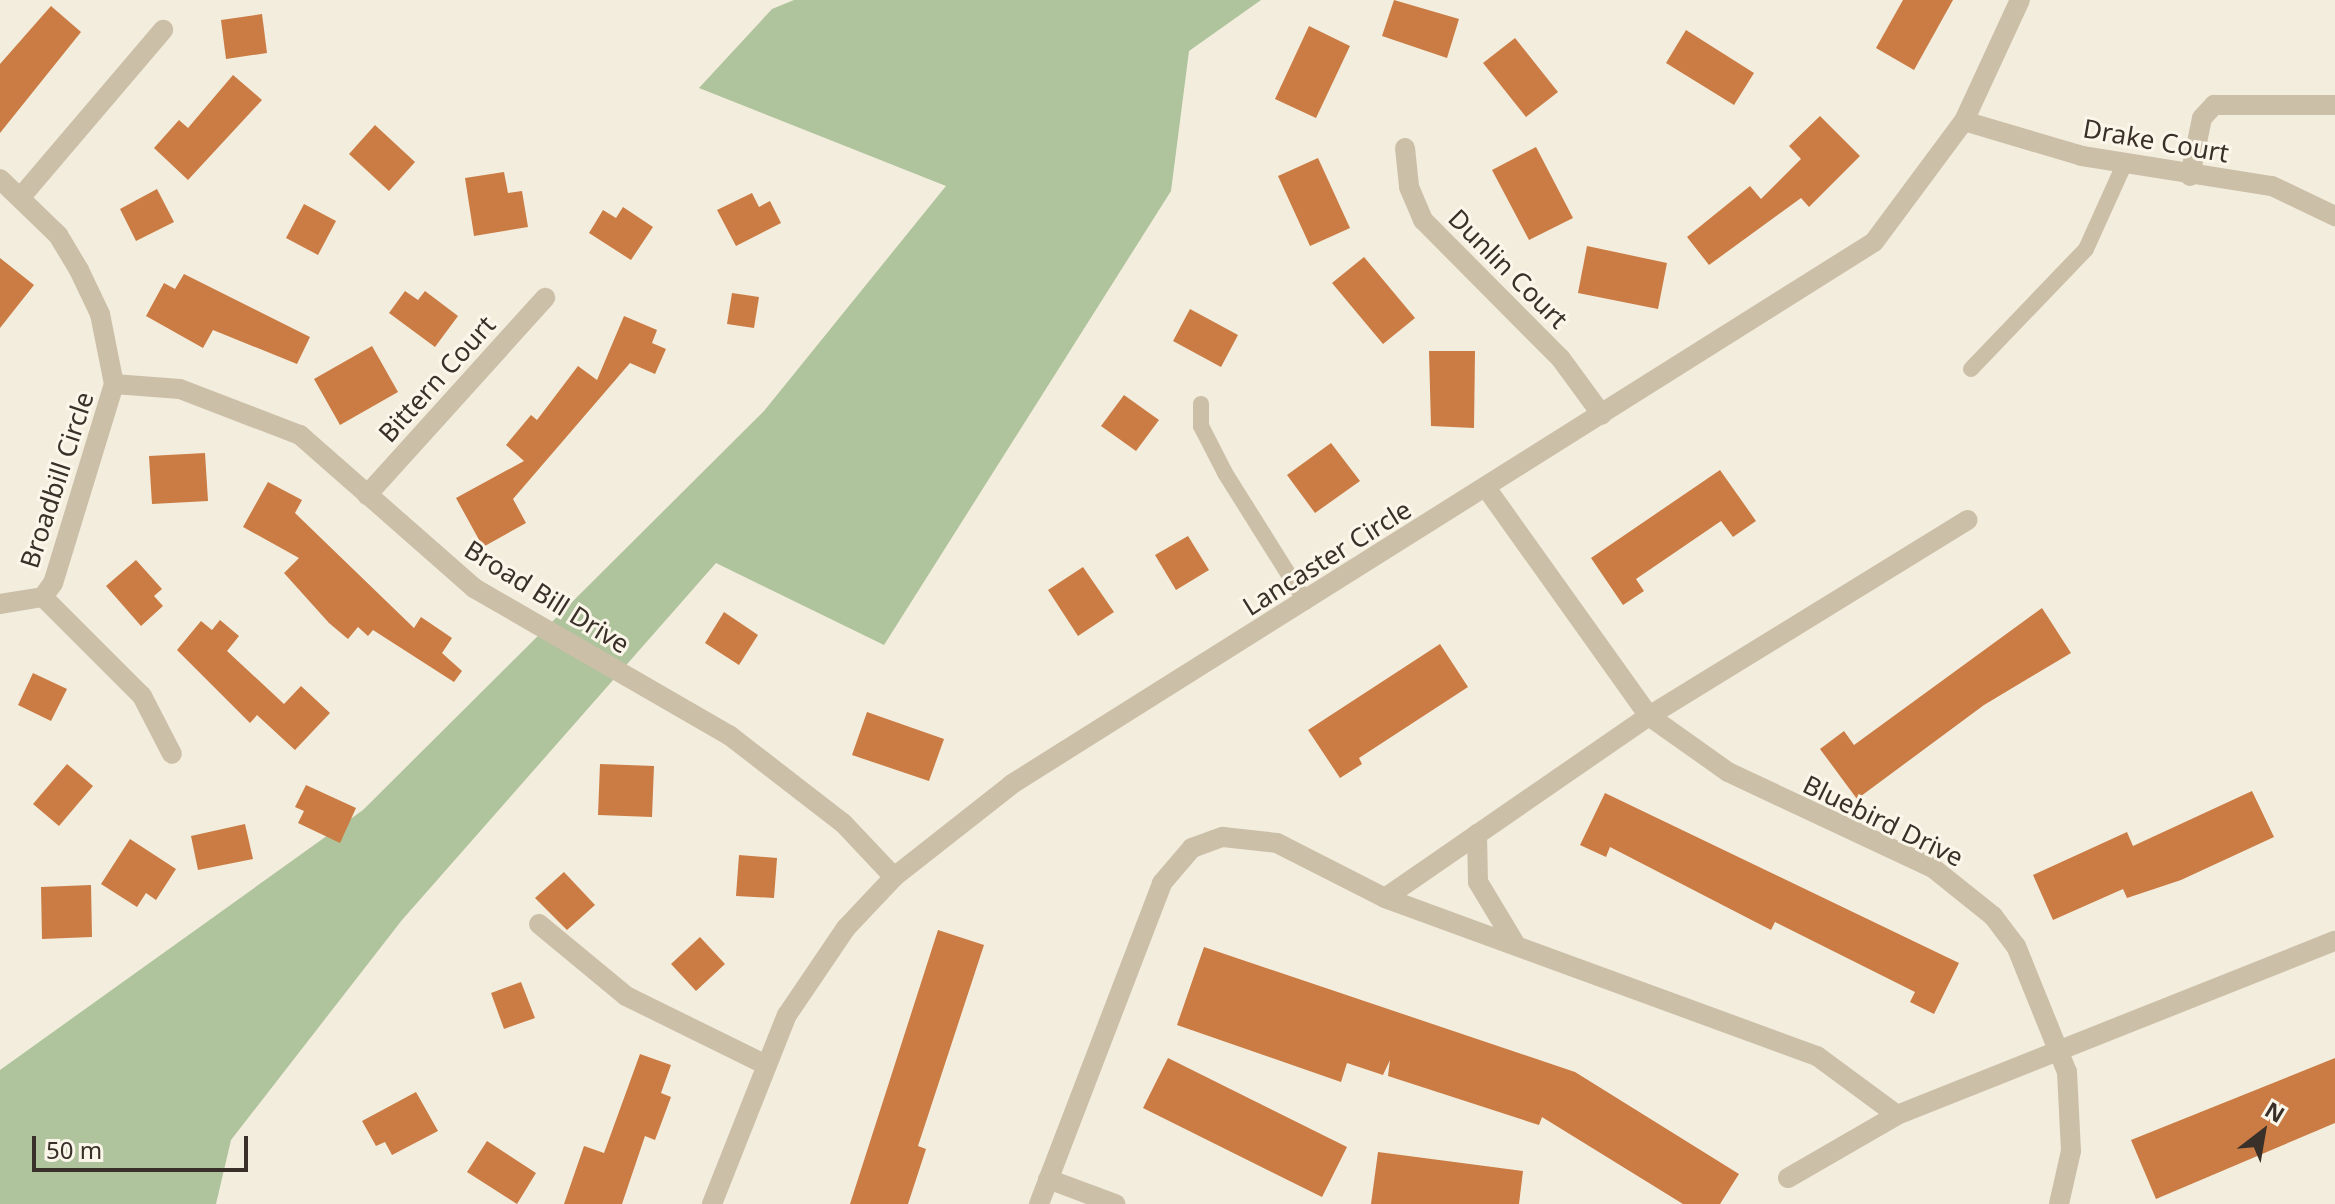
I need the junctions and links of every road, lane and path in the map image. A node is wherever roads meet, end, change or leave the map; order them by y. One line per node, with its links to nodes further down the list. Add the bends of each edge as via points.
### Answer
1 (2020, 0): 4 (street, Lancaster Circle)
2 (163, 30): 9 (street)
3 (2335, 105): 7 (street, via 2214,105 2202,118)
4 (1964, 121): 6 (street, Drake Court); 15 (street, Lancaster Circle, via 1874,242)
5 (1405, 148): 15 (street, Dunlin Court, via 1409,187 1423,220 1561,359)
6 (2124, 165): 7 (street, Drake Court); 12 (lane, via 2086,249)
7 (2190, 176): 10 (street, Drake Court, via 2272,186)
8 (0, 179): 9 (street, Broadbill Circle)
9 (20, 198): 13 (street, Broadbill Circle, via 58,235 79,270 100,314)
10 (2335, 216)
11 (545, 298): 17 (street, Bittern Court)
12 (1971, 369)
13 (114, 384): 17 (street, Broad Bill Drive, via 180,389 263,415 300,435); 19 (street, Broadbill Circle, via 61,569)
14 (1201, 404): 20 (lane, via 1201,426 1225,473)
15 (1602, 415): 16 (street, Lancaster Circle)
16 (1487, 489): 20 (street, Lancaster Circle); 22 (street, Bluebird Drive)
17 (367, 495): 25 (street, Broad Bill Drive, via 474,588 729,735 843,823)
18 (1968, 520): 22 (street)
19 (43, 597): 21 (street, Broadbill Circle); 23 (street, via 142,696)
20 (1306, 602): 25 (street, Lancaster Circle, via 1012,784)
21 (0, 604)
22 (1649, 716): 24 (street); 30 (street, Bluebird Drive, via 1728,772 1968,892 2016,946)
23 (172, 754)
24 (1477, 834): 26 (street); 29 (street, via 1478,882)
25 (894, 877): 31 (street, Lancaster Circle, via 812,974)
26 (1385, 898): 29 (street); 34 (street, via 1277,843 1223,837 1192,848 1162,883)
27 (539, 924): 31 (street, via 626,996)
28 (2335, 941): 30 (street)
29 (1514, 942): 32 (street, via 1817,1056)
30 (2060, 1048): 32 (street); 38 (street, Bluebird Drive, via 2071,1151)
31 (764, 1064): 35 (street, Lancaster Circle)
32 (1897, 1115): 33 (street)
33 (1788, 1178)
34 (1048, 1179): 36 (street); 37 (street)
35 (712, 1204)
36 (1039, 1204)
37 (1115, 1204)
38 (2059, 1204)

